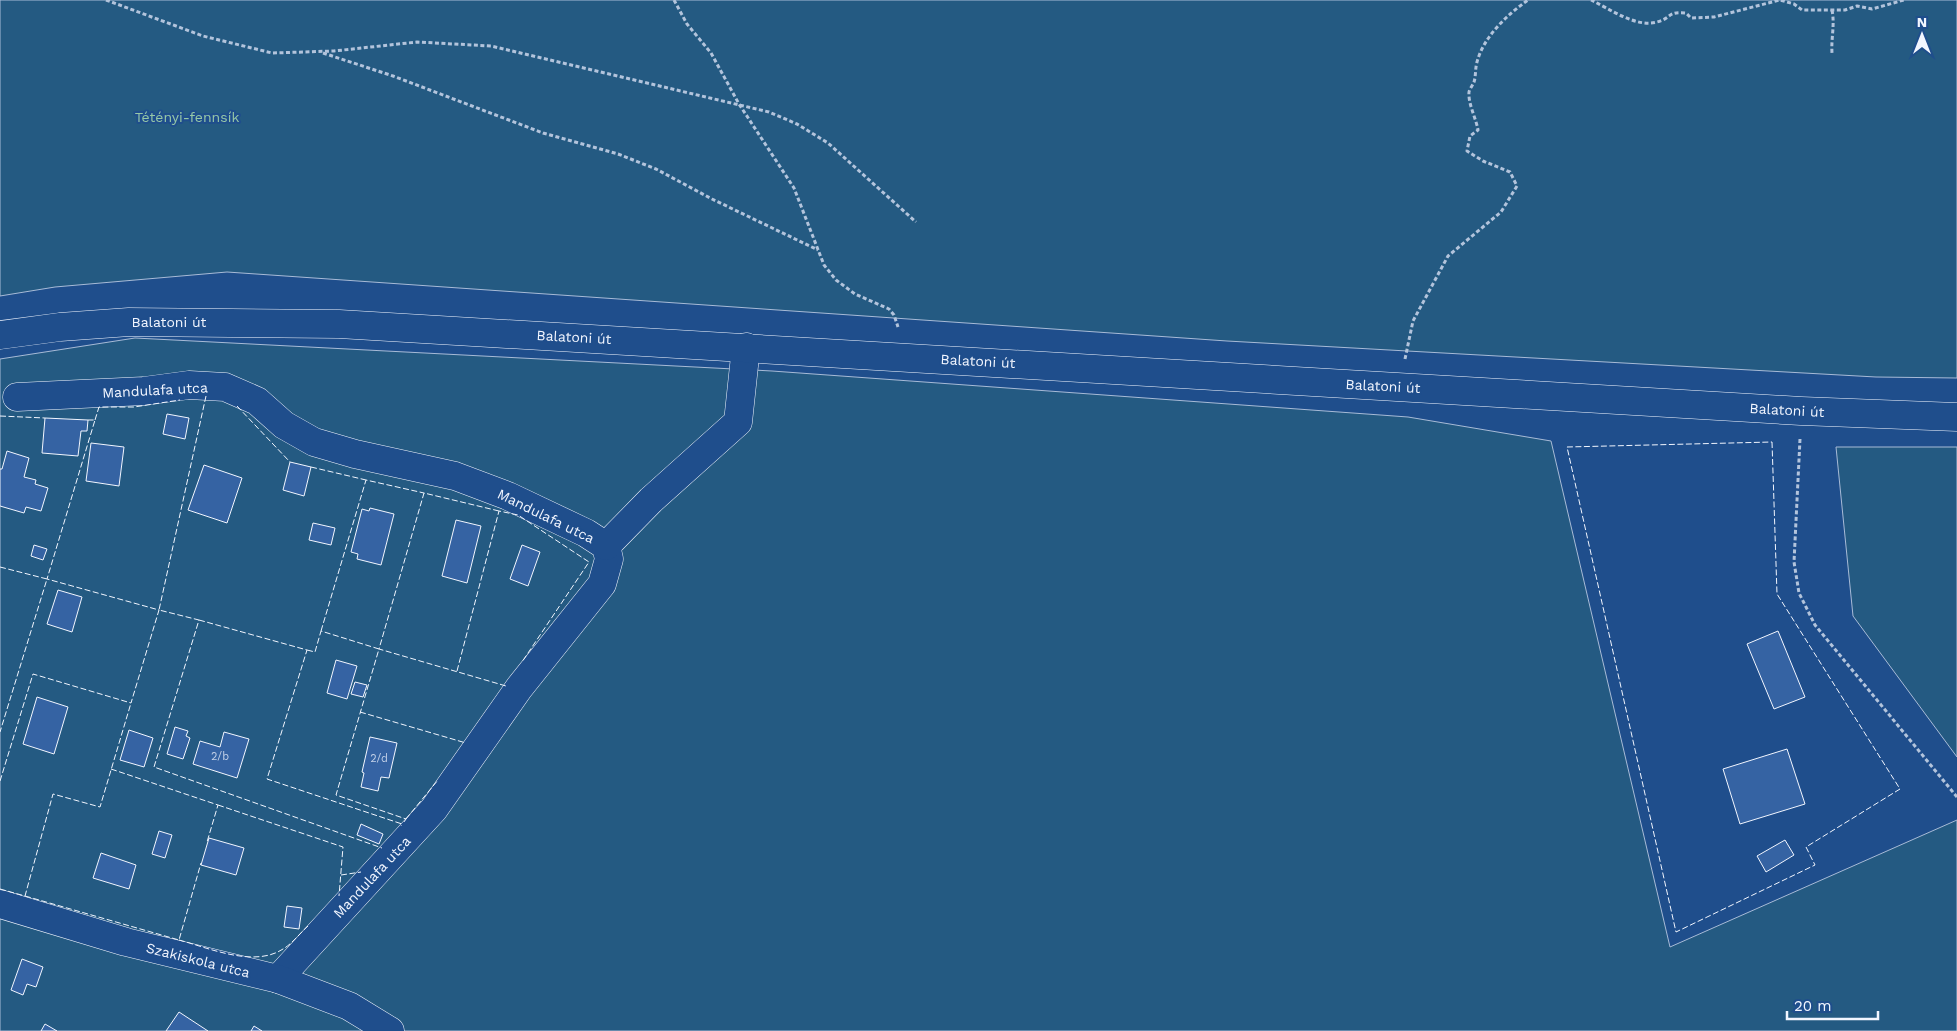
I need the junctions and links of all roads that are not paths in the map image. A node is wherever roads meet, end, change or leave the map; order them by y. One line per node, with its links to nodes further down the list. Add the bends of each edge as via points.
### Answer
1 (0, 335): 2 (main road, Balatoni út, via 129,322 210,321 339,324)
2 (746, 347): 4 (main road, Balatoni út, via 1801,411); 5 (main road, via 738,422 651,500)
3 (17, 397): 5 (main road, Mandulafa utca, via 144,391 189,385 225,387 257,401 284,425 314,442 455,476 508,496)
4 (1957, 417)
5 (606, 546): 7 (main road, Mandulafa utca, via 609,559 602,584 519,688 434,809)
6 (0, 904): 7 (main road, Szakiskola utca, via 126,942)
7 (278, 979): 8 (main road, Szakiskola utca, via 349,1006)
8 (390, 1031)

